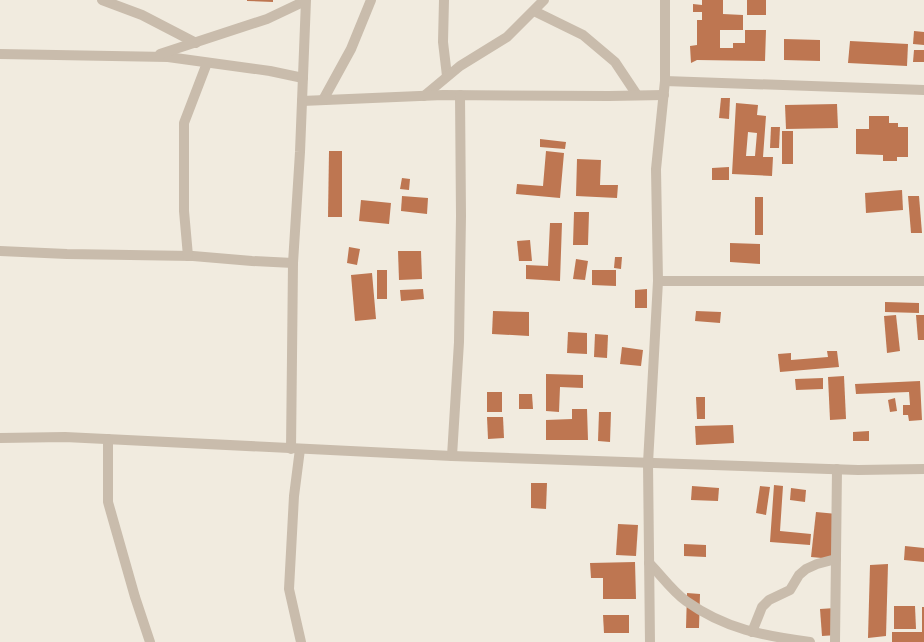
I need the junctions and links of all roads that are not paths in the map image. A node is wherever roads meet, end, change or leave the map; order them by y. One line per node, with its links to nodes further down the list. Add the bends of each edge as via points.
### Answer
1 (102, 0): 7 (street, via 142,15)
2 (371, 0): 19 (street, via 351,49)
3 (444, 0): 11 (street, via 443,42)
4 (665, 0): 13 (street)
5 (306, 1): 7 (street, via 267,19); 12 (street)
6 (537, 4): 11 (street, via 507,37); 16 (street, via 583,35 615,62)
7 (196, 43): 9 (street)
8 (0, 54): 9 (street)
9 (151, 57): 10 (street)
10 (207, 63): 12 (street); 22 (street, via 184,123 184,211)
11 (447, 76): 18 (street)
12 (303, 78): 20 (street)
13 (665, 81): 14 (street); 17 (street)
14 (924, 90)
15 (460, 95): 16 (street); 18 (street); 29 (street, via 459,326)
16 (637, 95): 17 (street)
17 (664, 95): 24 (street, via 656,169)
18 (424, 96): 19 (street)
19 (323, 100): 20 (street)
20 (302, 101): 23 (street)
21 (0, 251): 22 (street)
22 (188, 256): 23 (street)
23 (293, 263): 28 (street)
24 (658, 281): 25 (street); 30 (street)
25 (924, 281)
26 (0, 438): 27 (street)
27 (108, 439): 28 (street); 36 (street, via 108,502)
28 (295, 449): 29 (street); 37 (street, via 289,589)
29 (452, 456): 30 (street)
30 (648, 463): 31 (street); 34 (street)
31 (837, 469): 32 (street); 33 (street)
32 (924, 469)
33 (836, 558): 35 (street, via 806,569 790,590 769,600 762,607); 40 (street)
34 (649, 563): 35 (street, via 685,600 713,618); 38 (street)
35 (752, 632): 39 (street)
36 (150, 642)
37 (301, 642)
38 (650, 642)
39 (810, 642)
40 (835, 642)

